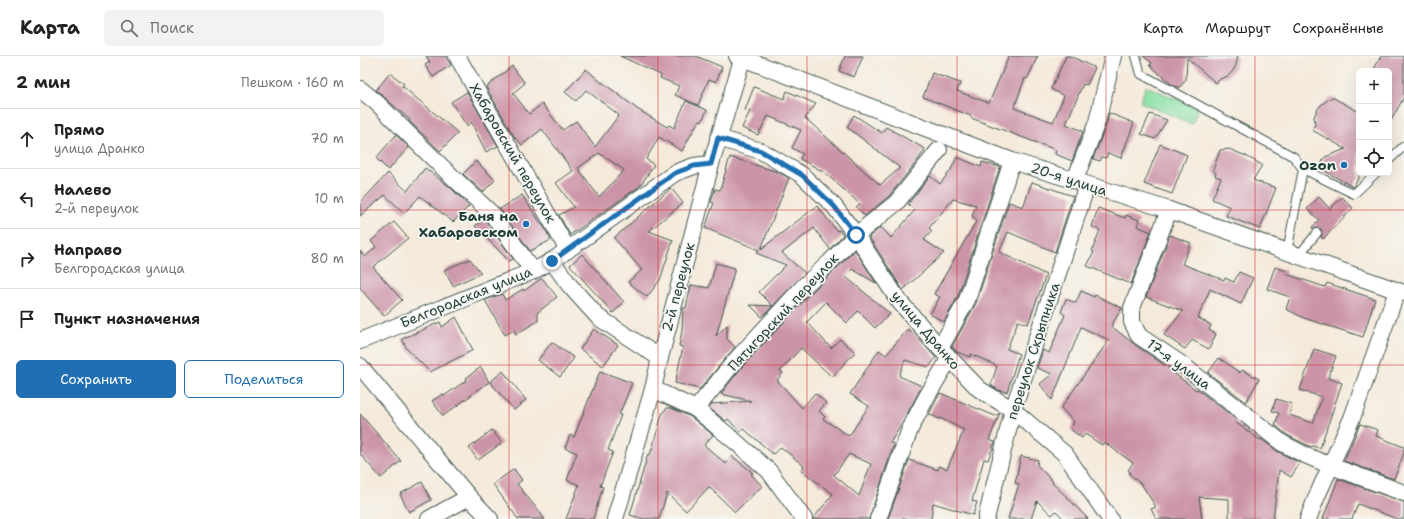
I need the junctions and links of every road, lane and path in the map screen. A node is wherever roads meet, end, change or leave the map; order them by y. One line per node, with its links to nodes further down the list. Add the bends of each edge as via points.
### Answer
1 (457, 56): 18 (street, Хабаровский переулок)
2 (1113, 56): 14 (street, переулок Скрыпника)
3 (1136, 56): 12 (lane, via 1141,74 1294,157)
4 (741, 57): 6 (street, 2-й переулок); 10 (street, 20-я улица)
5 (360, 89): 21 (street, via 492,214)
6 (718, 138): 11 (street, 2-й переулок); 17 (street, улица Дранко, via 761,151 802,175 834,206)
7 (1404, 146): 9 (lane)
8 (939, 150): 17 (street, Пятигорский переулок, via 896,204)
9 (1392, 157)
10 (1012, 161): 14 (street, 20-я улица); 24 (street, via 967,300)
11 (711, 164): 18 (street, Белгородская улица, via 694,166 675,173); 25 (street, 2-й переулок)
12 (1303, 169): 13 (lane, via 1354,194); 19 (lane)
13 (1373, 176)
14 (1081, 182): 15 (street, 20-я улица); 29 (street, переулок Скрыпника)
15 (1169, 210): 19 (street, 20-я улица); 30 (street, 17-я улица, via 1132,308 1132,322 1139,336 1184,366 1282,443)
16 (1317, 233): 19 (lane)
17 (856, 235): 24 (street, улица Дранко, via 899,302); 28 (street, Пятигорский переулок, via 734,362)
18 (568, 250): 20 (street, Белгородская улица)
19 (1292, 254): 22 (street, 20-я улица)
20 (552, 261): 21 (street, Белгородская улица); 25 (street, via 598,317)
21 (532, 271): 23 (street, Белгородская улица)
22 (1401, 292): 30 (street)
23 (360, 341)
24 (944, 354): 29 (street, улица Дранко, via 979,390); 37 (street, via 910,429)
25 (660, 358): 27 (street, 2-й переулок)
26 (360, 366): 32 (street)
27 (653, 389): 28 (street); 35 (street, 2-й переулок)
28 (696, 409): 36 (street, via 769,471)
29 (1013, 410): 38 (street, переулок Скрыпника); 39 (street, улица Дранко, via 1065,454)
30 (1331, 466): 31 (street, 17-я улица); 40 (street)
31 (1404, 493)
32 (469, 497): 33 (street); 34 (street)
33 (428, 519)
34 (490, 519)
35 (615, 519)
36 (804, 519)
37 (878, 519)
38 (986, 519)
39 (1110, 519)
40 (1308, 519)

